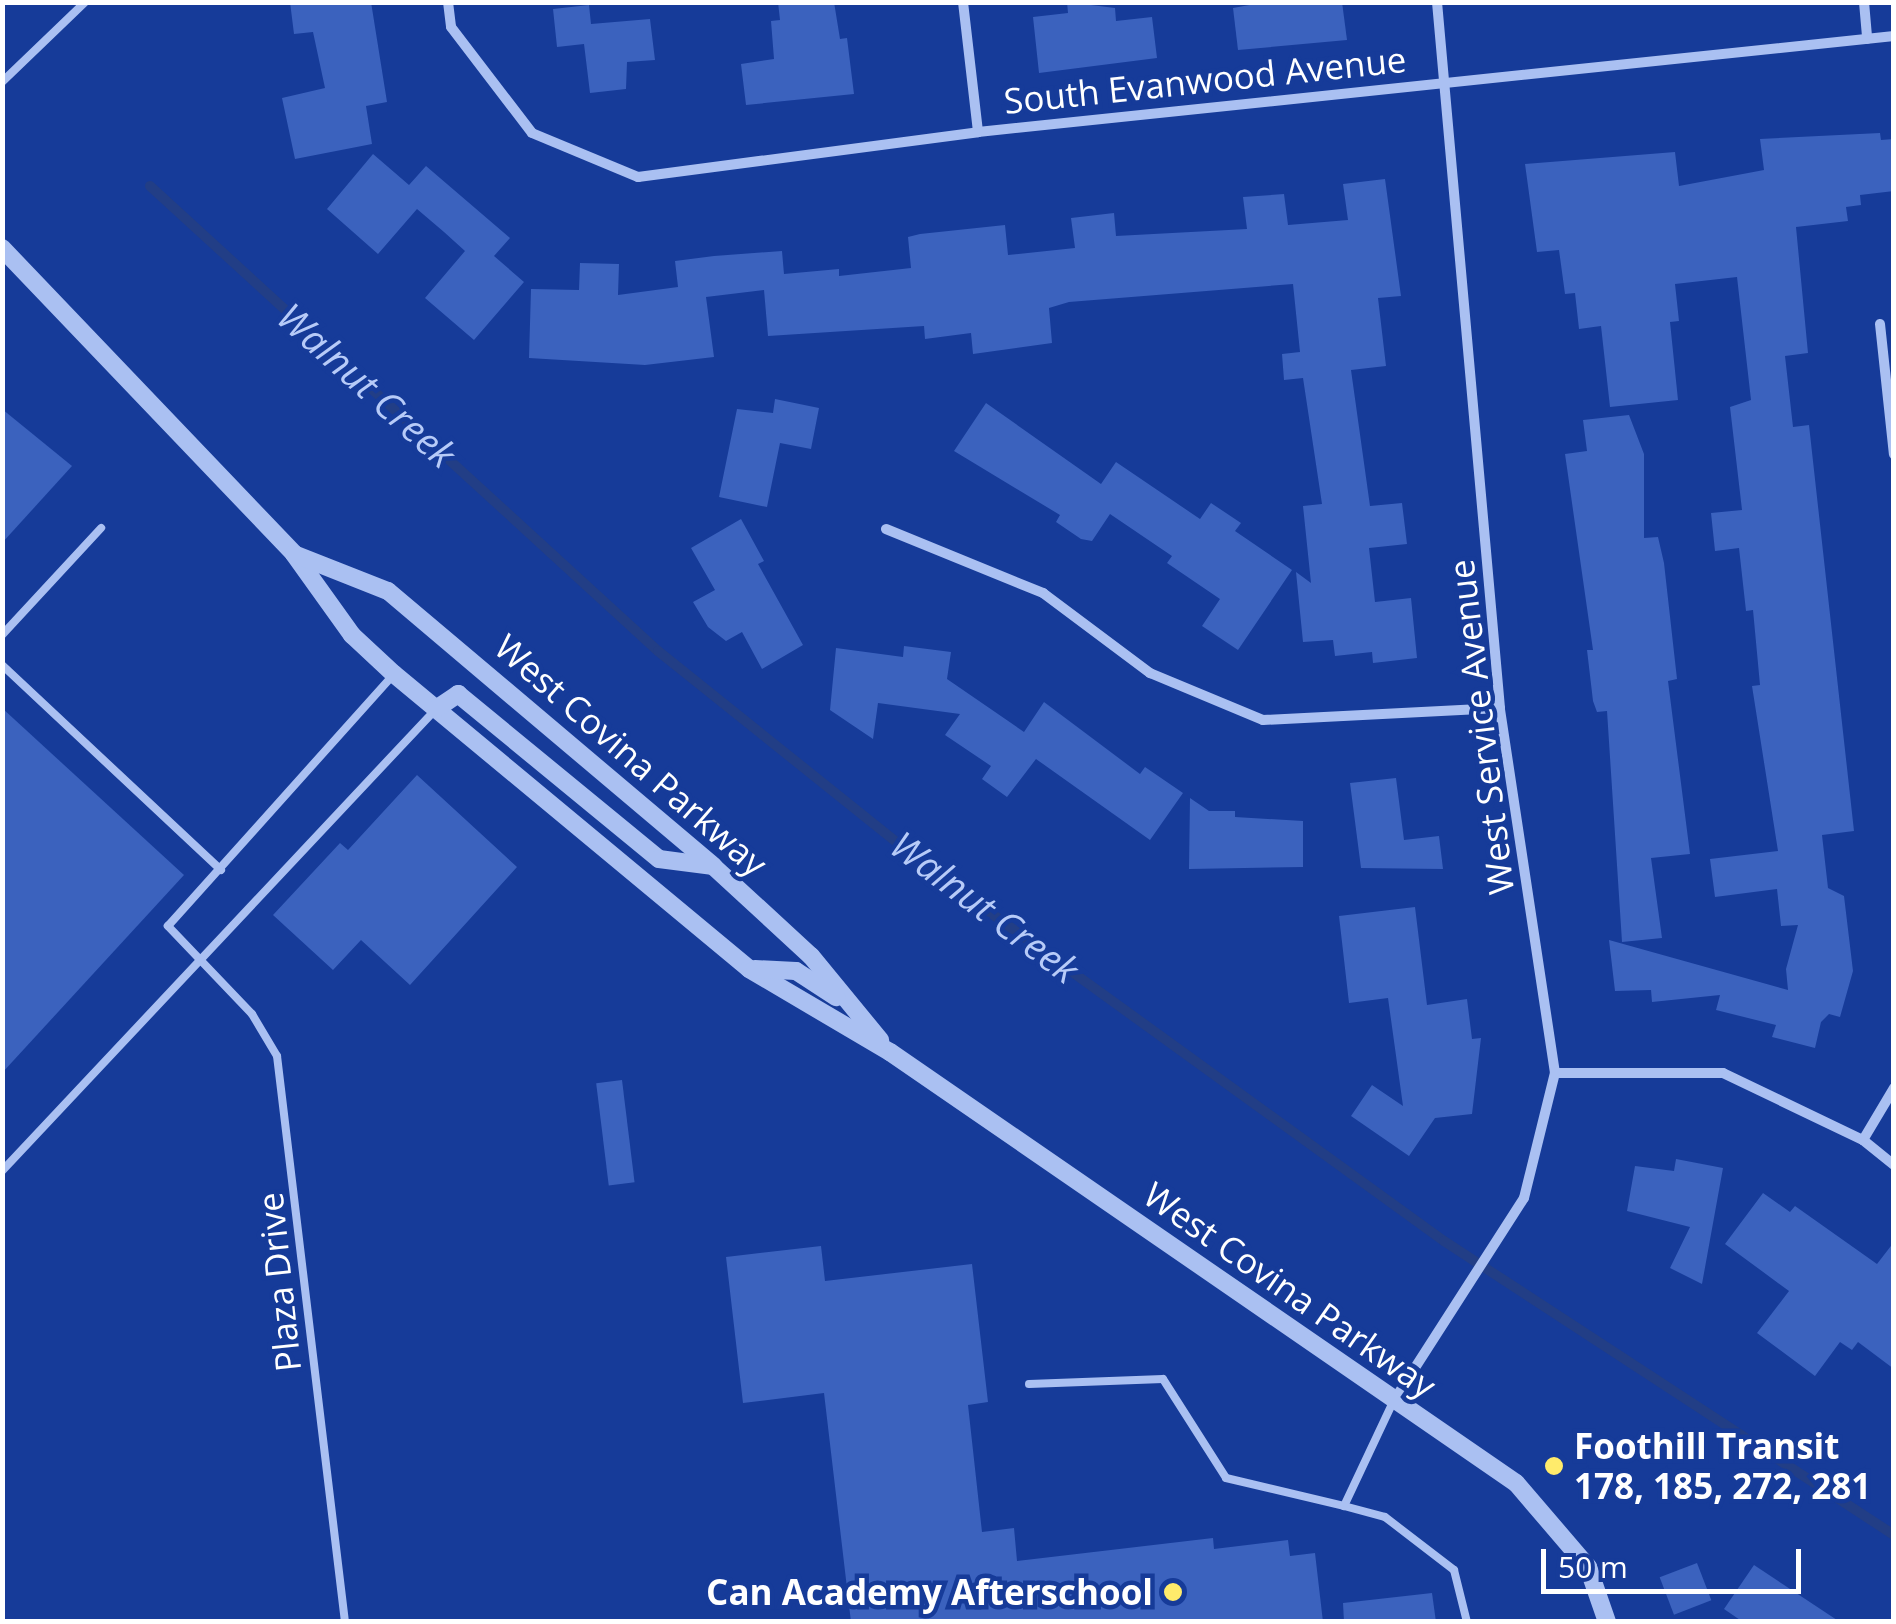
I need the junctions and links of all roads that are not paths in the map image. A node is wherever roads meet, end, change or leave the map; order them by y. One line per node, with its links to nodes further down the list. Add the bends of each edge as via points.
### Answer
1 (85, 2): 9 (lane)
2 (448, 2): 10 (street, South Evanwood Avenue, via 451,27 532,133 638,177)
3 (963, 2): 10 (street)
4 (1437, 2): 8 (street, West Service Avenue)
5 (1864, 2): 7 (street)
6 (1894, 36): 7 (street, South Evanwood Avenue)
7 (1867, 38): 8 (street, South Evanwood Avenue)
8 (1447, 81): 10 (street, South Evanwood Avenue); 21 (street, West Service Avenue)
9 (2, 82)
10 (978, 132)
11 (2, 248): 16 (street, West Covina Parkway)
12 (1880, 324): 13 (street)
13 (1894, 454)
14 (102, 528): 17 (lane)
15 (886, 529): 21 (street, via 1043,593 1150,673 1263,720)
16 (294, 554): 19 (street, West Covina Parkway, via 352,636); 22 (street, West Covina Parkway, via 388,591)
17 (2, 634)
18 (2, 666): 23 (lane)
19 (394, 674): 20 (street, West Covina Parkway); 23 (lane)
20 (436, 708): 22 (street, via 458,694 659,859); 24 (lane); 25 (street, West Covina Parkway)
21 (1500, 708): 28 (street, West Service Avenue)
22 (712, 866): 26 (street, West Covina Parkway, via 810,956)
23 (221, 870): 24 (lane, Plaza Drive, via 168,926)
24 (205, 962): 32 (lane); 36 (lane, Plaza Drive, via 252,1014 277,1056)
25 (749, 969): 26 (street, via 796,971); 27 (street, West Covina Parkway)
26 (854, 1008): 27 (street, West Covina Parkway)
27 (890, 1052): 34 (street, West Covina Parkway)
28 (1555, 1073): 30 (street, via 1723,1073); 34 (street, West Service Avenue, via 1524,1198)
29 (1894, 1088): 30 (street)
30 (1862, 1140): 31 (street)
31 (1894, 1165)
32 (2, 1171)
33 (1029, 1384): 35 (lane, via 1163,1379 1226,1478)
34 (1393, 1402): 35 (lane); 38 (street, West Covina Parkway, via 1516,1483 1547,1513 1588,1568)
35 (1344, 1506): 37 (lane, via 1385,1517 1454,1570)
36 (345, 1622)
37 (1466, 1622)
38 (1607, 1622)

